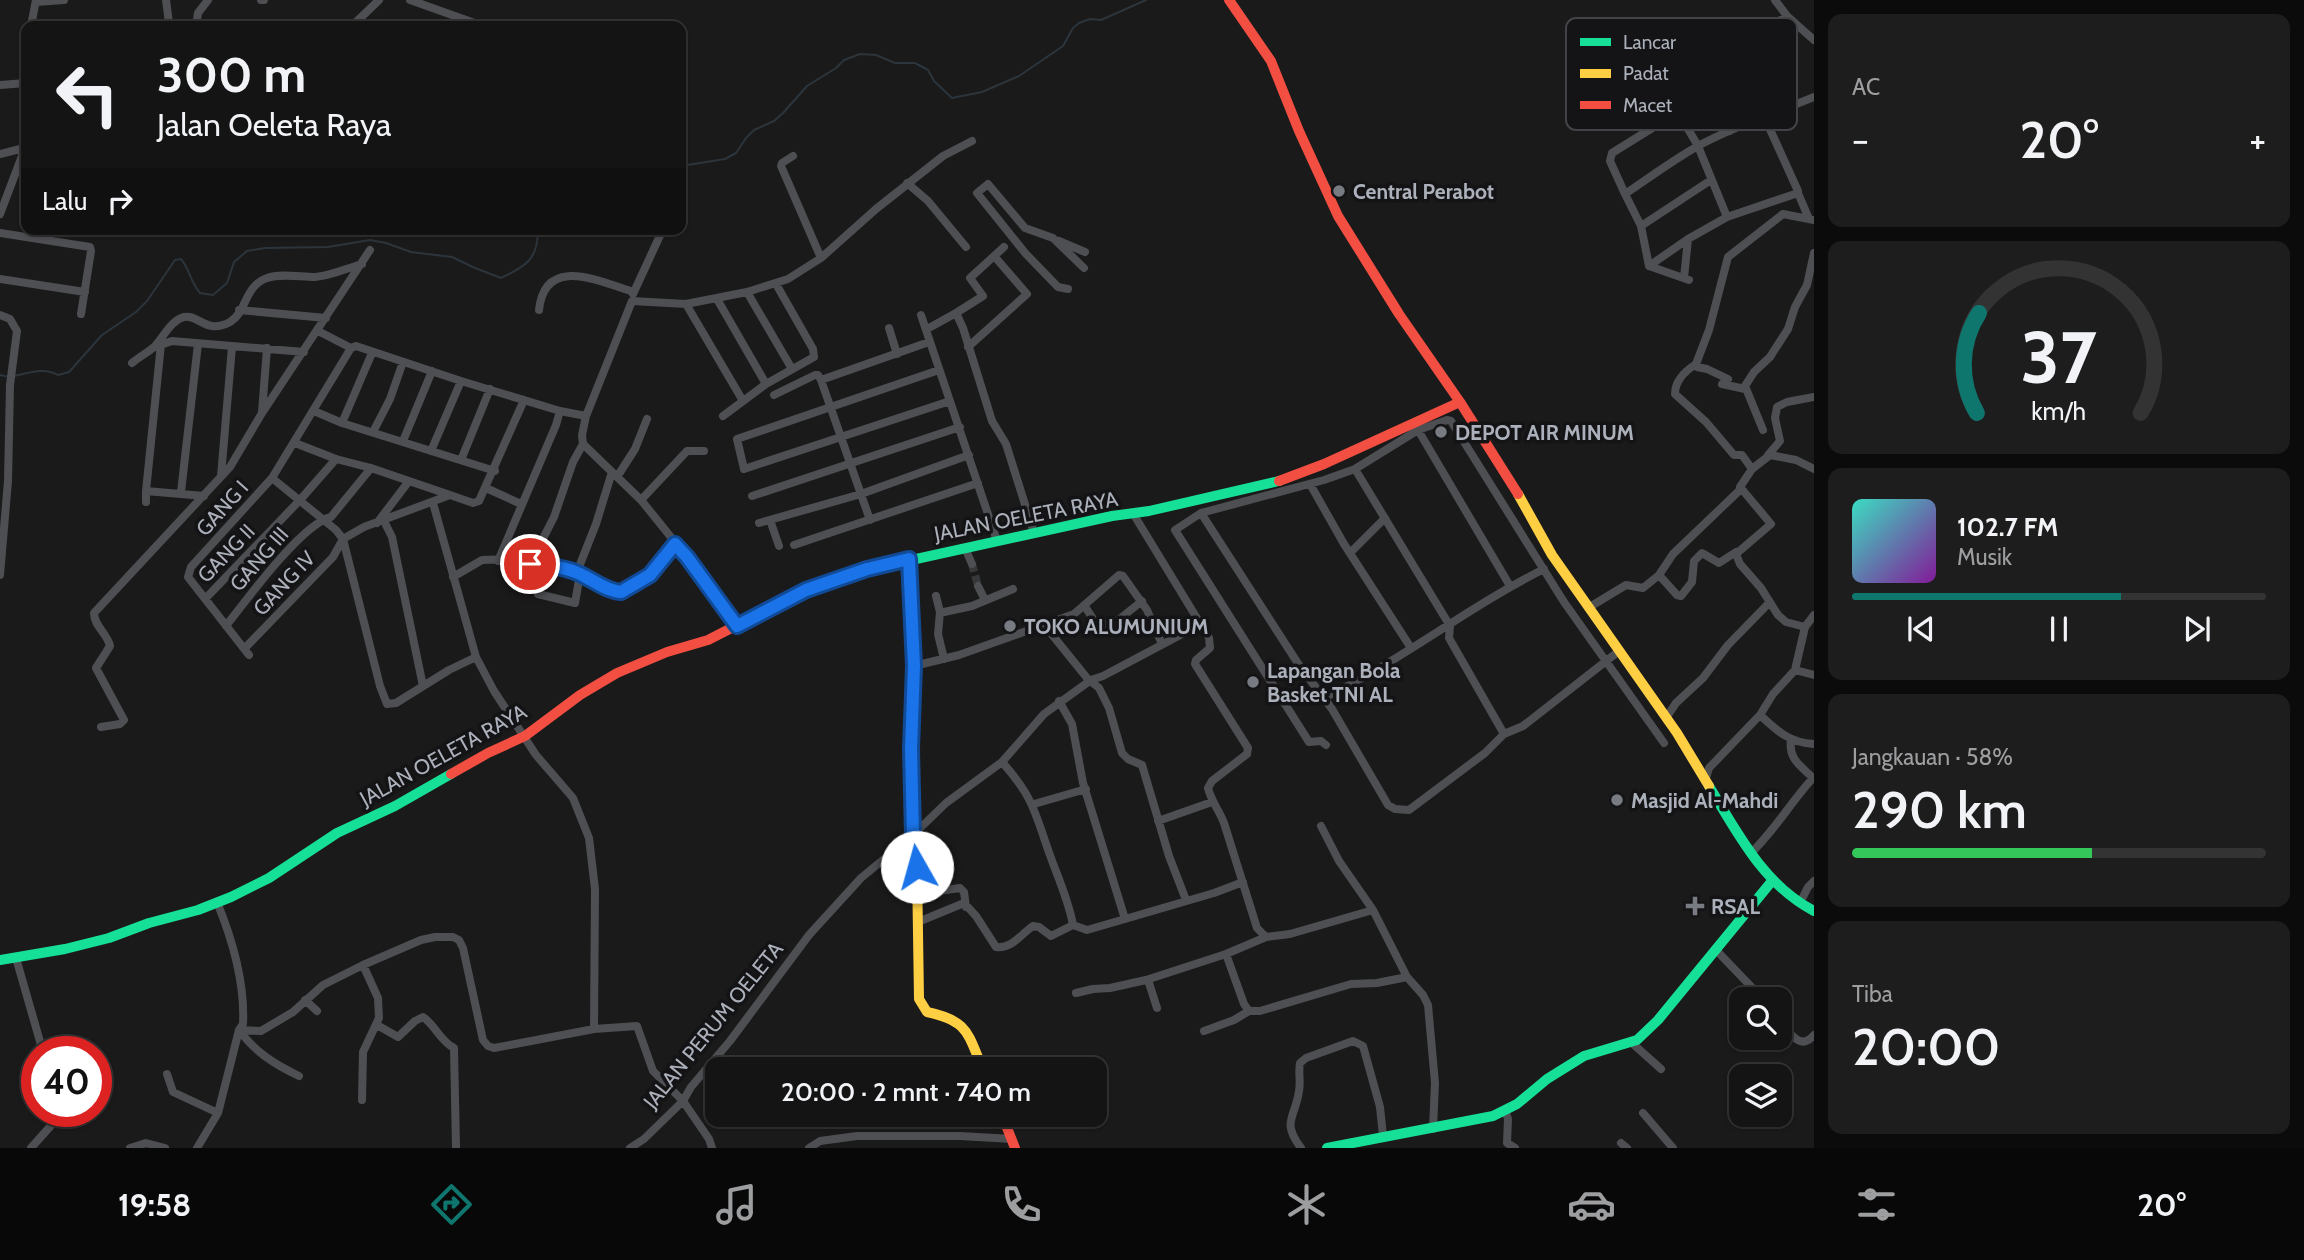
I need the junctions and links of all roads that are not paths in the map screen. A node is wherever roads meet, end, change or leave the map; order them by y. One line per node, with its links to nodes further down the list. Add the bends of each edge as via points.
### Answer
1 (64, 0): 8 (street)
2 (166, 0): 13 (street)
3 (208, 0): 14 (street)
4 (379, 0): 15 (street)
5 (410, 0): 16 (street)
6 (1229, 0): 102 (street, via 1271,61 1338,215)
7 (1775, 0): 9 (street)
8 (36, 1): 12 (street)
9 (1787, 16): 10 (street); 11 (street)
10 (1784, 18)
11 (1789, 18)
12 (32, 21)
13 (169, 21)
14 (196, 21)
15 (357, 21)
16 (469, 21)
17 (1797, 25): 18 (street)
18 (1814, 40)
19 (21, 83): 20 (street)
20 (0, 85)
21 (1814, 97): 22 (street)
22 (1797, 104)
23 (1648, 130): 36 (street, via 1611,155)
24 (1689, 130): 28 (street)
25 (1770, 130): 35 (street)
26 (1730, 131): 28 (street)
27 (972, 141): 34 (street)
28 (1698, 146): 33 (street); 36 (street)
29 (0, 154): 30 (street)
30 (21, 154)
31 (793, 156): 53 (street, via 781,166)
32 (21, 162): 37 (street)
33 (1711, 180): 38 (street); 40 (street)
34 (907, 183): 47 (street); 53 (street)
35 (1798, 193): 38 (street); 39 (street)
36 (1625, 194): 40 (street)
37 (0, 214)
38 (1727, 217): 45 (street)
39 (1812, 220): 88 (street, via 1783,214 1730,255)
40 (1641, 226): 55 (street)
41 (1029, 230): 44 (street); 46 (street); 46 (street, via 988,184 977,193)
42 (0, 233): 61 (street, via 90,247)
43 (660, 235): 63 (street)
44 (1053, 238): 50 (street); 56 (street)
45 (1688, 239): 55 (street); 55 (street, via 1686,279)
46 (1015, 240): 60 (street, via 1058,287)
47 (966, 247)
48 (1004, 247): 52 (street)
49 (370, 250): 54 (street)
50 (1085, 252)
51 (1814, 253): 58 (street)
52 (994, 256): 68 (street, via 970,278 983,296); 80 (street, via 1027,294)
53 (821, 258): 59 (street)
54 (362, 264): 66 (street, via 320,276 273,276 249,292); 72 (street)
55 (1649, 266)
56 (1084, 268)
57 (0, 279): 61 (street)
58 (1811, 282): 96 (street, via 1783,337)
59 (776, 284): 62 (street); 89 (street, via 814,353 813,359)
60 (1068, 289)
61 (85, 292): 69 (street)
62 (747, 292): 64 (street); 89 (street)
63 (633, 296): 65 (street); 67 (street, via 576,275 548,284); 107 (street)
64 (717, 299): 65 (street); 94 (street)
65 (686, 304): 100 (street)
66 (239, 310): 72 (street); 78 (street, via 233,319 218,326 182,318)
67 (539, 310)
68 (956, 313): 74 (street); 80 (street)
69 (81, 314)
70 (0, 315): 158 (street, via 16,327)
71 (921, 315): 74 (street)
72 (326, 318): 75 (street)
73 (889, 328): 85 (street)
74 (927, 329): 76 (street)
75 (318, 331): 82 (street); 83 (street)
76 (929, 342): 85 (street); 90 (street)
77 (198, 344): 78 (street, via 172,341); 79 (street); 140 (street)
78 (157, 346): 87 (street); 139 (street)
79 (232, 347): 81 (street); 132 (street)
80 (968, 347): 159 (street)
81 (267, 348): 83 (street); 106 (street)
82 (351, 348): 84 (street); 104 (street, GANG I)
83 (304, 352): 106 (street)
84 (372, 353): 86 (street); 110 (street)
85 (897, 354): 92 (street)
86 (403, 362): 91 (street); 114 (street)
87 (132, 363)
88 (1696, 365): 96 (street, via 1728,379 1722,384); 128 (street, via 1684,371 1675,394)
89 (792, 369): 94 (street)
90 (939, 370): 101 (street); 103 (street)
91 (432, 371): 93 (street); 116 (street)
92 (821, 380): 97 (street, via 815,375); 103 (street)
93 (461, 381): 95 (street); 119 (street)
94 (766, 384): 100 (street)
95 (489, 388): 99 (street); 124 (street)
96 (1745, 389): 113 (street)
97 (774, 395)
98 (1814, 397): 122 (street, via 1776,407 1780,440)
99 (524, 400): 105 (street); 130 (street)
100 (743, 401): 108 (street)
101 (950, 401): 111 (street); 115 (street)
102 (1460, 402): 151 (street, JALAN OELETA RAYA, via 1290,477); 187 (street)
103 (830, 407): 115 (street); 115 (street, via 737,439 744,469)
104 (314, 411): 110 (street); 117 (street, GANG I)
105 (560, 411): 107 (street); 149 (street)
106 (262, 413): 132 (street)
107 (586, 416): 118 (street)
108 (723, 416)
109 (647, 419): 131 (street, via 635,449)
110 (342, 423): 114 (street)
111 (959, 426): 121 (street); 125 (street)
112 (1418, 430): 127 (street); 172 (street, via 1451,421); 178 (street)
113 (1763, 430)
114 (373, 432): 116 (street)
115 (840, 436): 125 (street)
116 (403, 441): 119 (street)
117 (295, 443): 123 (street); 133 (street, GANG I)
118 (583, 444): 131 (street); 170 (street)
119 (431, 451): 124 (street)
120 (704, 451): 146 (street, via 687,451)
121 (970, 455): 135 (street); 141 (street)
122 (1765, 457): 128 (street); 129 (street, via 1796,460)
123 (336, 458): 126 (street); 145 (street, GANG II)
124 (461, 460): 130 (street)
125 (851, 464): 141 (street); 144 (street)
126 (370, 468): 134 (street); 153 (street, GANG III, via 331,517)
127 (1355, 468): 136 (street); 152 (street)
128 (1752, 469): 138 (street, via 1740,483)
129 (1814, 469)
130 (495, 471): 137 (street)
131 (614, 475): 146 (street); 173 (street)
132 (221, 476): 143 (street)
133 (272, 478): 145 (street); 182 (street, GANG I, via 191,567 188,577)
134 (409, 481): 142 (street); 156 (street)
135 (978, 483): 155 (street); 161 (street)
136 (1310, 484): 150 (street); 167 (street)
137 (486, 488): 142 (street, via 477,502); 149 (street)
138 (1741, 489): 166 (street, via 1771,521); 175 (street, via 1673,554)
139 (146, 491): 140 (street); 147 (street)
140 (181, 492): 143 (street)
141 (861, 494): 154 (street); 155 (street)
142 (450, 495): 148 (street)
143 (204, 496): 211 (street, via 94,613 110,646 96,668 124,720)
144 (752, 496)
145 (300, 500): 153 (street); 182 (street, GANG II)
146 (641, 500): 162 (street)
147 (146, 502)
148 (433, 503): 156 (street); 176 (street)
149 (521, 504): 169 (street)
150 (1201, 513): 207 (street); 217 (street, via 1174,533 1309,742)
151 (1134, 515): 159 (street, JALAN OELETA RAYA); 190 (street)
152 (1385, 518): 167 (street); 194 (street)
153 (322, 519): 160 (street); 191 (street, GANG III, via 302,535)
154 (770, 520): 157 (street); 164 (street)
155 (870, 520): 163 (street)
156 (381, 522): 160 (street); 206 (street, via 392,537)
157 (759, 523)
158 (2, 530): 174 (street)
159 (1034, 533): 161 (street, JALAN OELETA RAYA)
160 (343, 539): 191 (street, GANG IV, via 333,557 247,651); 206 (street, via 384,701 396,703)
161 (997, 541): 165 (street, JALAN OELETA RAYA)
162 (675, 544): 173 (street, via 650,575 624,591); 192 (street)
163 (794, 545)
164 (779, 546)
165 (965, 548): 168 (street, JALAN OELETA RAYA); 171 (street)
166 (1736, 552): 175 (street, via 1719,563 1702,553 1694,561 1692,582 1681,596); 185 (street, via 1736,559)
167 (1350, 553): 197 (street)
168 (909, 559): 192 (street, JALAN OELETA RAYA, via 806,590); 202 (street)
169 (498, 561): 170 (street); 176 (street, via 482,560)
170 (530, 564): 173 (street)
171 (972, 564)
172 (1544, 569): 178 (street); 201 (street)
173 (578, 573): 180 (street, via 575,603)
174 (0, 575)
175 (1659, 575): 187 (street, via 1643,588 1626,585)
176 (453, 577): 199 (street)
177 (978, 586): 183 (street)
178 (1510, 586): 194 (street)
179 (1013, 589): 183 (street)
180 (538, 594)
181 (936, 596): 188 (street)
182 (205, 599): 191 (street)
183 (985, 600): 188 (street)
184 (1142, 601): 186 (street, via 1112,625 1095,622); 186 (street, via 1119,575); 196 (street)
185 (1769, 603): 195 (street, via 1786,622); 210 (street)
186 (1084, 606): 193 (street)
187 (1588, 608): 198 (street)
188 (940, 612): 200 (street, via 938,634)
189 (1814, 615): 195 (street)
190 (1201, 624): 196 (street, JALAN PERUM OELETA); 222 (street, via 1211,644 1195,664 1249,750 1212,780 1208,788)
191 (226, 626)
192 (737, 626): 213 (street, JALAN OELETA RAYA, via 617,673)
193 (1045, 626): 200 (street); 205 (street)
194 (1450, 626): 197 (street); 212 (street, via 1449,638)
195 (1802, 629): 203 (street)
196 (1162, 643): 205 (street, JALAN PERUM OELETA)
197 (1411, 648): 207 (street)
198 (1619, 651): 201 (street); 210 (street)
199 (476, 657): 206 (street); 213 (street)
200 (944, 659): 202 (street)
201 (1605, 662): 212 (street, via 1523,726); 215 (street)
202 (914, 666): 226 (street)
203 (1795, 670): 204 (street); 209 (street)
204 (1814, 675)
205 (1091, 680): 208 (street, JALAN PERUM OELETA); 224 (street, via 1100,688 1122,752 1142,765)
206 (423, 685)
207 (1324, 698): 212 (street, via 1388,805 1403,810 1485,753)
208 (1059, 701): 218 (street, JALAN PERUM OELETA); 221 (street, via 1072,724)
209 (1760, 715): 214 (street); 220 (street, via 1709,768)
210 (1666, 718): 220 (street)
211 (101, 727)
212 (1504, 734)
213 (525, 736): 233 (street, JALAN OELETA RAYA, via 338,832 269,878); 256 (street, via 573,798 589,838 595,889)
214 (1791, 740): 216 (street); 219 (street, via 1792,758)
215 (1664, 743)
216 (1814, 744)
217 (1326, 745)
218 (1002, 762): 223 (street); 226 (street, JALAN PERUM OELETA, via 946,803)
219 (1814, 778): 227 (street)
220 (1705, 781): 227 (street)
221 (1086, 789): 223 (street); 238 (street)
222 (1212, 802): 224 (street); 230 (street, via 1224,822)
223 (1034, 804): 240 (street)
224 (1158, 821): 232 (street)
225 (1321, 825): 236 (street)
226 (913, 835): 231 (street); 268 (street, JALAN PERUM OELETA, via 861,878 809,935)
227 (1751, 853): 228 (street)
228 (1772, 881): 234 (street); 242 (street)
229 (1814, 881): 234 (street)
230 (1243, 882): 232 (street); 241 (street, via 1257,929)
231 (918, 894): 235 (street, via 960,888); 239 (street)
232 (1186, 900): 238 (street)
233 (217, 902): 244 (street, JALAN OELETA RAYA, via 109,938); 257 (street, via 237,964 243,1015)
234 (1800, 902): 237 (street)
235 (967, 907): 239 (street, via 960,903); 240 (street, via 999,948 1007,947 1033,926 1051,936)
236 (1373, 910): 241 (street); 247 (street)
237 (1814, 911)
238 (1125, 919): 240 (street, via 1087,930)
239 (918, 922): 263 (street, via 921,1004 930,1013 949,1017 965,1028)
240 (1073, 925)
241 (1266, 937): 243 (street)
242 (1715, 949): 249 (street); 262 (street, via 1648,1031)
243 (1226, 954): 248 (street); 254 (street)
244 (16, 958): 245 (street, JALAN OELETA RAYA); 261 (street)
245 (0, 960)
246 (363, 965): 251 (street, via 323,985); 255 (street, via 379,998); 256 (street, via 421,940 453,937 463,948 482,1040 488,1046)
247 (1407, 977): 254 (street, via 1351,984); 274 (street, via 1423,995 1432,1020)
248 (1146, 980): 250 (street); 252 (street)
249 (1751, 987)
250 (1076, 993)
251 (305, 1000): 253 (street); 257 (street, via 261,1031)
252 (1157, 1008)
253 (317, 1011)
254 (1249, 1011): 258 (street)
255 (377, 1025): 267 (street, via 363,1052); 282 (street, via 398,1037 423,1017 454,1048)
256 (594, 1029): 268 (street, via 637,1026 653,1071)
257 (239, 1030): 266 (street, via 274,1065); 270 (street)
258 (1204, 1031)
259 (1792, 1033): 260 (street, via 1801,1042)
260 (1814, 1035)
261 (38, 1036)
262 (1632, 1043): 264 (street); 269 (street, via 1584,1056)
263 (978, 1057)
264 (1661, 1069)
265 (167, 1074): 270 (street, via 173,1093)
266 (299, 1076)
267 (362, 1100)
268 (683, 1101): 283 (street, JALAN PERUM OELETA); 284 (street)
269 (1505, 1110): 274 (street); 277 (street)
270 (218, 1113): 281 (street)
271 (1643, 1113): 288 (street)
272 (49, 1127): 278 (street)
273 (1007, 1127): 276 (street)
274 (1433, 1129): 275 (street)
275 (1383, 1136): 286 (street, via 1363,1046 1353,1041 1300,1063 1300,1089 1289,1123); 287 (street)
276 (1013, 1144): 285 (street, via 960,1136 857,1136 820,1140)
277 (1510, 1146)
278 (30, 1148)
279 (130, 1148): 280 (street, via 146,1143)
280 (165, 1148)
281 (197, 1148)
282 (456, 1148)
283 (630, 1148)
284 (712, 1148)
285 (809, 1148)
286 (1301, 1148)
287 (1327, 1148)
288 (1673, 1148)

